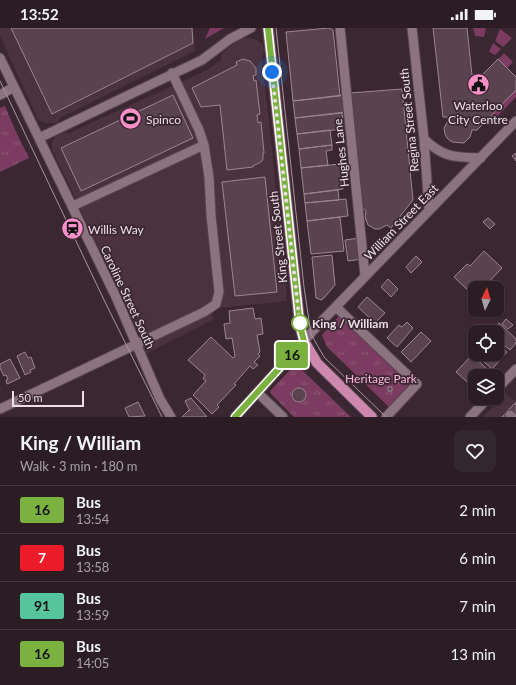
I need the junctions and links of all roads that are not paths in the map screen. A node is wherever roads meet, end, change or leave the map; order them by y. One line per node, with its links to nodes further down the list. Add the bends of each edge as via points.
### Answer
1 (251, 28): 6 (street, via 230,39 202,60)
2 (268, 28): 18 (main road, King Street South, via 300,326)
3 (340, 28): 16 (street, Hughes Lane)
4 (412, 28): 11 (street, Regina Street South)
5 (0, 58): 7 (street, Caroline Street South)
6 (172, 73): 10 (street); 12 (street)
7 (14, 87): 8 (street); 10 (street, Caroline Street South)
8 (0, 95)
9 (516, 121): 13 (street, William Street East)
10 (39, 138): 14 (street, Caroline Street South)
11 (424, 138): 13 (street, via 434,148 449,156); 15 (street, Regina Street South)
12 (204, 145): 14 (street); 19 (street, via 219,292 216,304)
13 (481, 158): 15 (street, William Street East)
14 (73, 206): 19 (street, Caroline Street South)
15 (429, 210): 16 (street, William Street East)
16 (365, 276): 17 (street, William Street East)
17 (336, 307): 18 (street, William Street East); 29 (street, via 417,384)
18 (304, 341): 22 (street, William Street East); 28 (main road, King Street South, via 317,364)
19 (137, 343): 24 (street); 25 (street, Caroline Street South, via 160,399)
20 (516, 369): 21 (street)
21 (504, 382)
22 (258, 393): 26 (street, William Street East); 27 (street)
23 (481, 405): 30 (street)
24 (1, 407)
25 (171, 417)
26 (235, 417)
27 (283, 417)
28 (372, 417)
29 (386, 417)
30 (470, 417)

